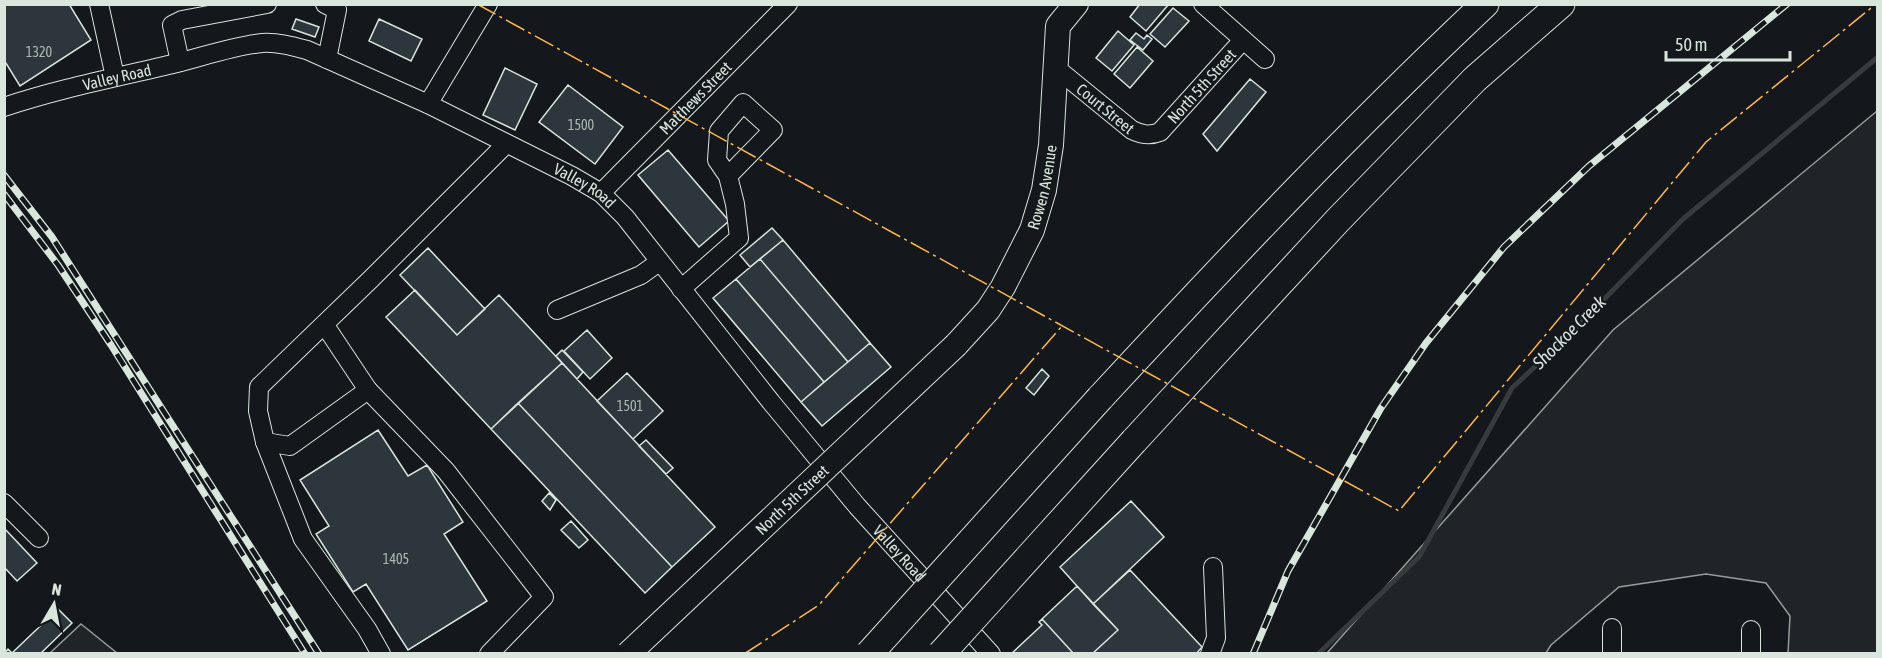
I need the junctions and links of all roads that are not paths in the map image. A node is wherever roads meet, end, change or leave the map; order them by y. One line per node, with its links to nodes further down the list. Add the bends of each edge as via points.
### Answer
1 (99, 4): 16 (street)
2 (267, 4): 14 (street, via 172,25)
3 (488, 4): 17 (street)
4 (788, 4): 22 (street, Matthews Street)
5 (1076, 4): 10 (main road)
6 (1203, 4): 11 (street)
7 (1485, 4): 38 (highway, bridge, via 1234,254)
8 (1561, 4): 39 (highway, bridge, via 1475,79 1338,220)
9 (331, 7): 13 (street)
10 (1059, 15): 15 (main road, Rowen Avenue)
11 (1243, 40): 12 (street); 19 (street, North 5th Street)
12 (1265, 58)
13 (327, 59): 14 (street, Valley Road, via 307,50 265,43); 17 (street, Valley Road)
14 (180, 62): 16 (street, Valley Road)
15 (1056, 68): 19 (street, Court Street, via 1132,130 1146,135); 27 (main road, Rowen Avenue, via 1051,145 1032,230 988,310)
16 (115, 78): 18 (street, Valley Road)
17 (428, 104): 20 (street, Valley Road)
18 (5, 106)
19 (1160, 132)
20 (506, 144): 22 (street, Valley Road); 26 (street)
21 (728, 176): 24 (street, via 739,238)
22 (601, 193): 23 (street, Valley Road)
23 (659, 262): 24 (street, Valley Road); 25 (street, via 640,276)
24 (681, 289): 40 (street, Valley Road, via 857,506)
25 (557, 310)
26 (324, 324): 28 (street); 29 (street, via 259,387 258,411)
27 (956, 345): 37 (main road, North 5th Street, bridge)
28 (368, 390): 29 (street, via 290,446); 36 (street, via 446,471 544,597)
29 (265, 442): 35 (street, via 303,538)
30 (4, 503): 31 (street)
31 (39, 538)
32 (1213, 567): 41 (street, via 1216,638)
33 (1612, 627): 42 (street)
34 (1751, 630): 43 (street)
35 (381, 654)
36 (489, 654)
37 (628, 654)
38 (869, 654)
39 (941, 654)
40 (991, 654)
41 (1210, 654)
42 (1612, 654)
43 (1751, 654)

